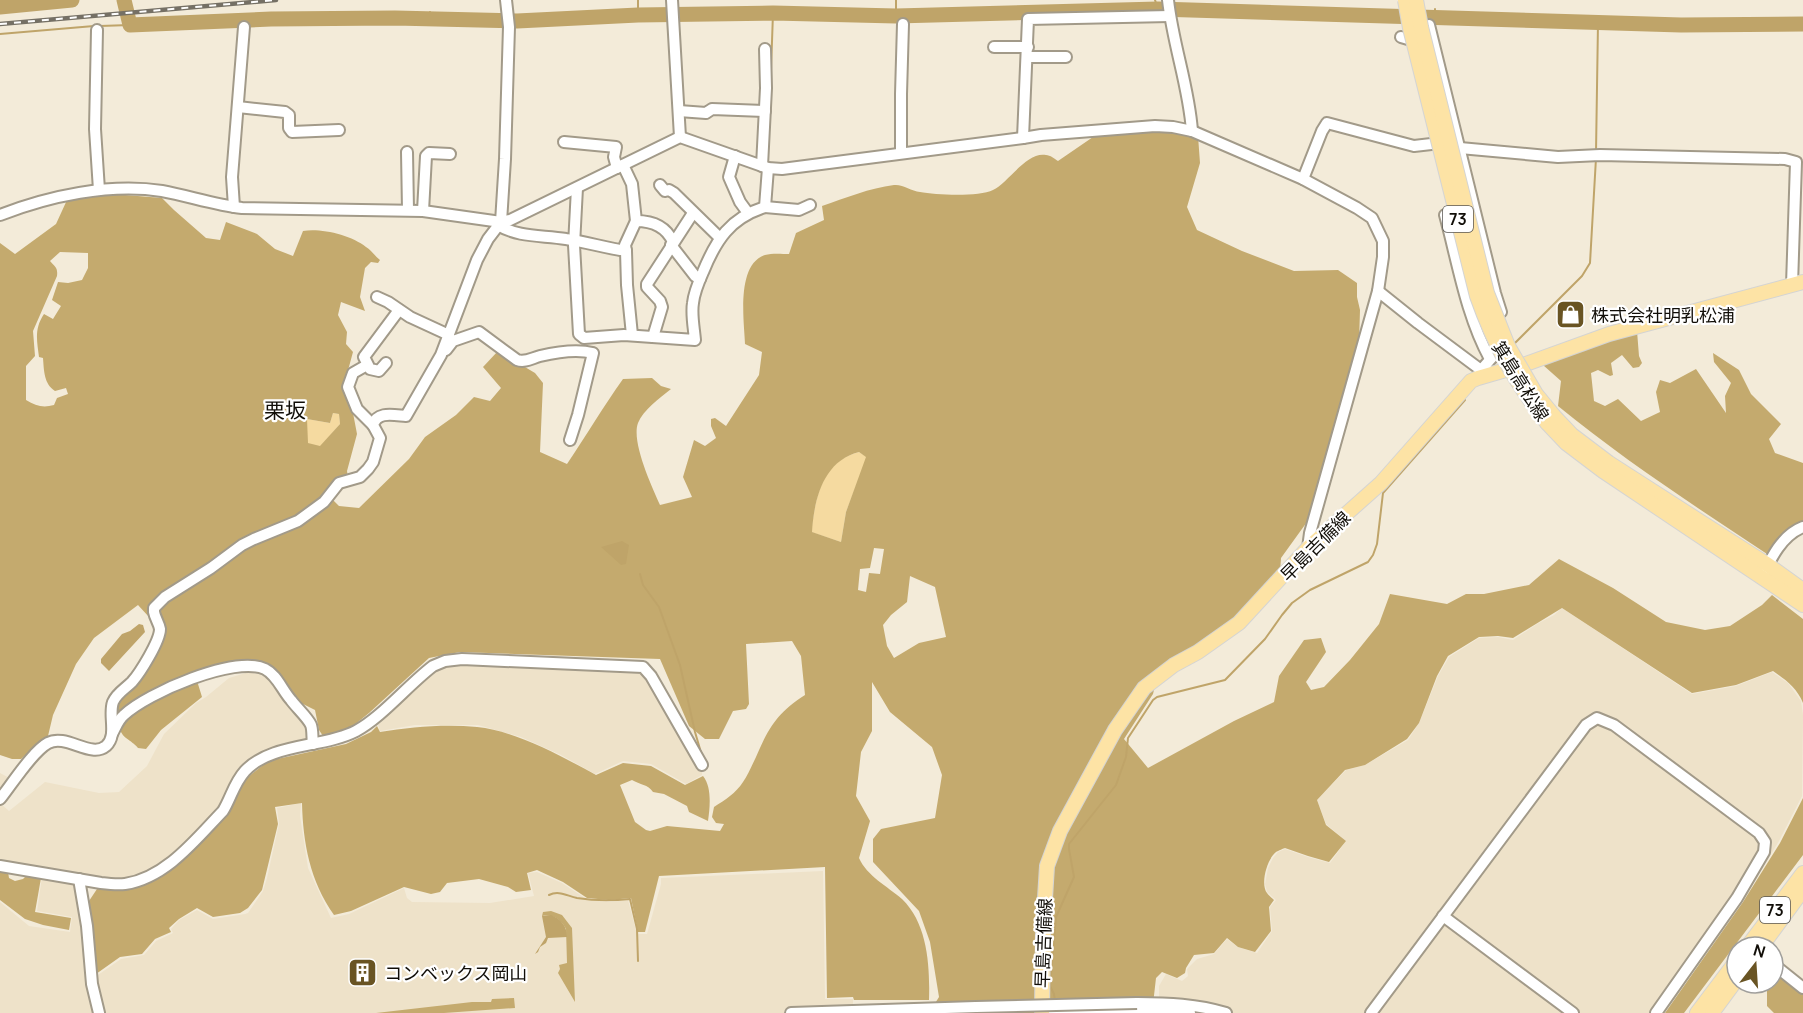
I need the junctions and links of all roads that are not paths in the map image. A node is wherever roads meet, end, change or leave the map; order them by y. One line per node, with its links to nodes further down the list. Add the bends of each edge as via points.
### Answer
1 (506, 0): 47 (street, via 509,27 505,159)
2 (1168, 0): 6 (street)
3 (1405, 0): 67 (main road, 箕島高松線 / 73, bridge, via 1477,296 1514,378)
4 (1416, 0): 67 (main road, 箕島高松線 / 73, bridge, via 1487,293 1508,346)
5 (672, 3): 18 (street)
6 (1170, 16): 15 (street, via 1028,18); 21 (street)
7 (903, 24): 27 (street)
8 (1429, 25): 13 (street)
9 (244, 27): 17 (street)
10 (97, 30): 36 (street, via 95,129)
11 (1401, 37): 13 (street)
12 (994, 47): 15 (street)
13 (1435, 48): 25 (street)
14 (765, 49): 19 (street)
15 (1028, 52): 16 (street); 23 (street)
16 (1066, 57)
17 (238, 107): 20 (street, via 285,112 292,132); 38 (street, via 232,177)
18 (679, 111): 19 (street); 22 (street)
19 (765, 111): 32 (street)
20 (339, 130)
21 (1192, 131): 23 (street, via 1155,126); 33 (street)
22 (680, 137): 29 (street); 31 (street)
23 (1023, 138): 27 (street)
24 (564, 142): 31 (street, via 616,147 614,157)
25 (1460, 148): 30 (street, via 1558,157); 33 (street, via 1440,143 1414,146 1327,123); 40 (street)
26 (407, 152): 41 (street)
27 (901, 153): 32 (street, via 782,169)
28 (450, 154): 42 (street, via 426,156)
29 (735, 156): 32 (street); 44 (street, via 729,177)
30 (1799, 162): 53 (street)
31 (620, 167): 35 (street); 46 (street, via 632,184)
32 (765, 167): 39 (street)
33 (1303, 179): 54 (street, via 1372,218 1383,241)
34 (660, 185): 43 (street)
35 (577, 188): 47 (street); 49 (street)
36 (99, 190): 38 (street, via 162,191); 45 (street, via 26,205)
37 (810, 205): 39 (street, via 799,210)
38 (234, 207): 41 (street)
39 (765, 207): 44 (street)
40 (1474, 208): 63 (street, via 1507,330 1507,339); 63 (street, via 1445,215 1471,314)
41 (408, 210): 42 (street)
42 (423, 210): 47 (street)
43 (693, 213): 48 (street); 50 (street)
44 (748, 213): 48 (street)
45 (0, 216)
46 (636, 221): 50 (street, via 649,221 667,231); 51 (street)
47 (499, 223): 49 (street, via 522,235); 58 (street, via 477,260)
48 (720, 238): 52 (street)
49 (574, 240): 51 (street); 57 (street)
50 (672, 244): 52 (street); 60 (street, via 647,284 662,307)
51 (626, 251): 59 (street)
52 (700, 279): 60 (street, via 693,302 695,340)
53 (1797, 283): 66 (main road, 早島吉備線, via 1609,334 1523,365)
54 (1378, 291): 66 (street); 71 (street)
55 (377, 297): 56 (street)
56 (399, 310): 58 (street); 65 (street, via 364,357)
57 (579, 333): 59 (street, via 584,338); 61 (street)
58 (448, 335): 62 (street)
59 (632, 336): 60 (street)
60 (653, 337)
61 (582, 350): 62 (street, via 521,362 479,332 453,341); 69 (street, via 593,353)
62 (441, 355): 68 (street, via 406,416 379,416)
63 (1490, 359): 66 (street)
64 (386, 363): 65 (street, via 379,371)
65 (368, 365): 68 (street, via 353,373 348,387 357,409)
66 (1484, 372): 71 (main road, 早島吉備線, via 1464,388 1381,483)
67 (1551, 420): 72 (main road, 箕島高松線 / 73, via 1566,442 1603,471 1666,514)
68 (373, 425): 75 (street, via 380,438 369,470 339,483 324,502 298,521 242,545 158,604 154,612 160,627 157,641 136,676 114,700)
69 (570, 440)
70 (1803, 527): 72 (street, via 1785,540)
71 (1308, 548): 94 (main road, 早島吉備線, via 1239,623 1144,688 1114,730 1060,831 1047,866)
72 (1765, 571): 73 (main road, 箕島高松線 / 73); 74 (main road, 箕島高松線 / 73)
73 (1803, 590)
74 (1803, 605)
75 (112, 734): 76 (street, via 124,715 184,680 248,665 266,669 277,680 311,726); 78 (street, via 99,750 58,740 48,743)
76 (315, 743): 77 (street, via 363,727 423,674 445,661 462,658 639,666 651,676); 81 (street, via 270,755 247,768 223,811 170,864 154,874 126,884)
77 (702, 765)
78 (0, 799)
79 (0, 866): 81 (street)
80 (1803, 873): 84 (main road, 73)
81 (79, 879): 92 (street)
82 (1803, 890): 85 (main road, 73)
83 (1443, 916): 91 (street); 98 (street); 99 (street, via 1586,724 1597,718 1608,721 1759,833 1765,842 1764,852 1737,898)
84 (1760, 935)
85 (1762, 935)
86 (1785, 974): 88 (street)
87 (1725, 976): 100 (main road)
88 (1803, 988)
89 (1725, 995): 101 (main road)
90 (1137, 1007): 93 (street, bridge); 95 (street); 96 (street); 97 (street, via 1168,1003)
91 (1372, 1012)
92 (99, 1013)
93 (791, 1013)
94 (1042, 1013)
95 (1053, 1013)
96 (1190, 1013)
97 (1226, 1013)
98 (1573, 1013)
99 (1656, 1013)
100 (1697, 1013)
101 (1712, 1013)

